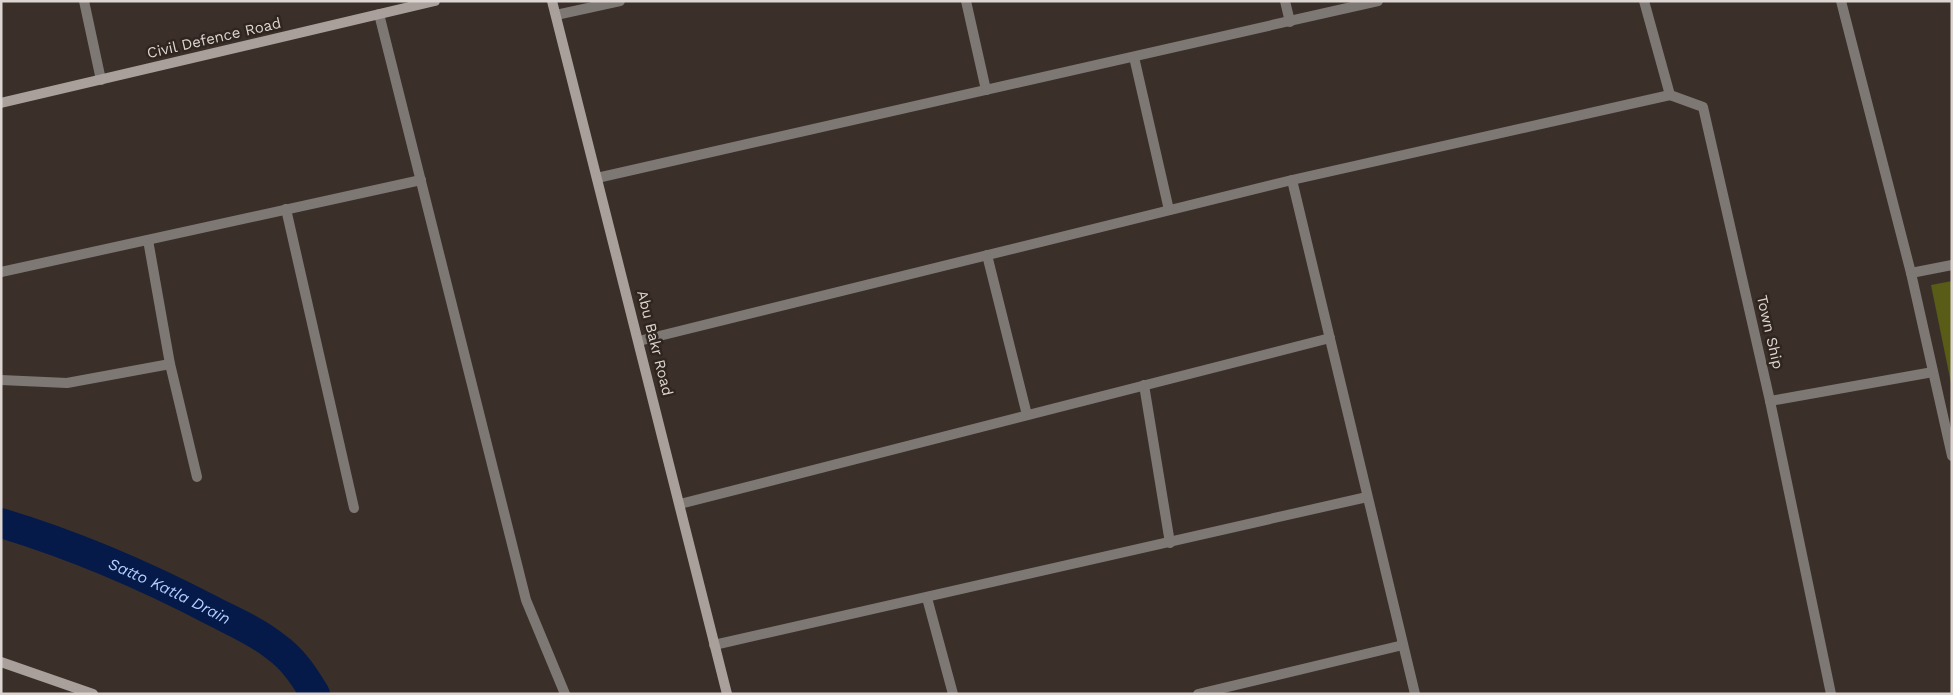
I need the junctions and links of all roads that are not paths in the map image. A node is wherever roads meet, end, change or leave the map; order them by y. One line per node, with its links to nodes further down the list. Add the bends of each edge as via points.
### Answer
1 (84, 1): 14 (street)
2 (435, 1): 10 (street, Civil Defence Road)
3 (552, 1): 11 (street, Abu Bakr Road)
4 (620, 1): 11 (street)
5 (966, 1): 15 (street)
6 (1285, 1): 12 (street)
7 (1378, 1): 12 (street)
8 (1644, 1): 16 (street)
9 (1841, 1): 27 (street)
10 (379, 14): 14 (street, Civil Defence Road); 19 (street)
11 (556, 15): 18 (street, Abu Bakr Road)
12 (1290, 22): 13 (street)
13 (1134, 57): 15 (street); 22 (street)
14 (101, 80): 17 (street, Civil Defence Road)
15 (986, 90): 18 (street)
16 (1670, 95): 20 (street); 34 (street, Town Ship, via 1703,108)
17 (1, 103)
18 (597, 178): 29 (street, Abu Bakr Road)
19 (420, 180): 21 (street); 47 (street, via 526,600)
20 (1292, 180): 22 (street); 28 (street)
21 (286, 209): 23 (street); 40 (street)
22 (1169, 210): 24 (street)
23 (148, 240): 26 (street); 30 (street)
24 (987, 255): 29 (street); 35 (street)
25 (1952, 265): 27 (street)
26 (1, 272)
27 (1911, 273): 31 (street)
28 (1330, 338): 33 (street); 38 (street)
29 (639, 341): 39 (street, Abu Bakr Road)
30 (170, 364): 32 (street, via 67,383); 37 (street)
31 (1933, 372): 34 (street); 36 (street)
32 (1, 380)
33 (1144, 385): 35 (street); 41 (street)
34 (1770, 401): 52 (street, Town Ship)
35 (1027, 415): 39 (street)
36 (1952, 456)
37 (197, 477)
38 (1367, 497): 41 (street); 44 (street)
39 (680, 504): 43 (street, Abu Bakr Road)
40 (354, 508)
41 (1170, 543): 42 (street)
42 (927, 598): 43 (street); 49 (street)
43 (714, 645): 48 (street, Abu Bakr Road)
44 (1403, 645): 50 (street); 51 (street)
45 (1, 662): 46 (street)
46 (93, 694)
47 (565, 694)
48 (727, 694)
49 (953, 694)
50 (1198, 694)
51 (1415, 694)
52 (1831, 694)

